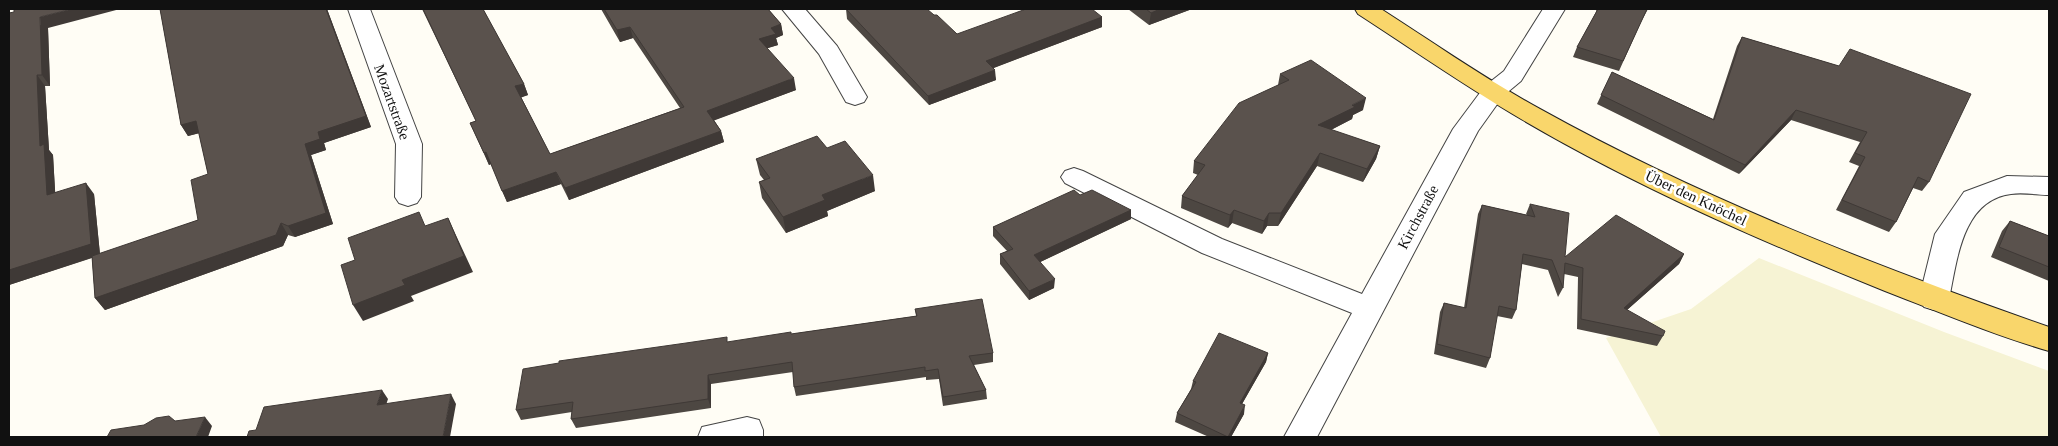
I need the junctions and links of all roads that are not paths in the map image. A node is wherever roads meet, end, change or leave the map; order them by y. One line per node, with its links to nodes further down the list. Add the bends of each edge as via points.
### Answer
1 (359, 9): 9 (street, Mozartstraße, via 409,144)
2 (793, 9): 6 (street, via 829,51)
3 (1366, 9): 5 (main road, Über den Knöchel)
4 (1554, 9): 5 (street, Kirchstraße, via 1514,76)
5 (1494, 91): 10 (main road, Über den Knöchel, via 1553,127 1651,178 1784,240); 11 (street, Kirchstraße, via 1466,128)
6 (855, 97)
7 (1074, 177): 11 (street, via 1212,246)
8 (2049, 186): 10 (street, via 2007,185 1974,198 1949,234)
9 (408, 197)
10 (1934, 299): 12 (main road, Über den Knöchel)
11 (1370, 308): 15 (street, Kirchstraße)
12 (2049, 339)
13 (714, 437): 14 (street, via 747,430)
14 (747, 437)
15 (1300, 437)

